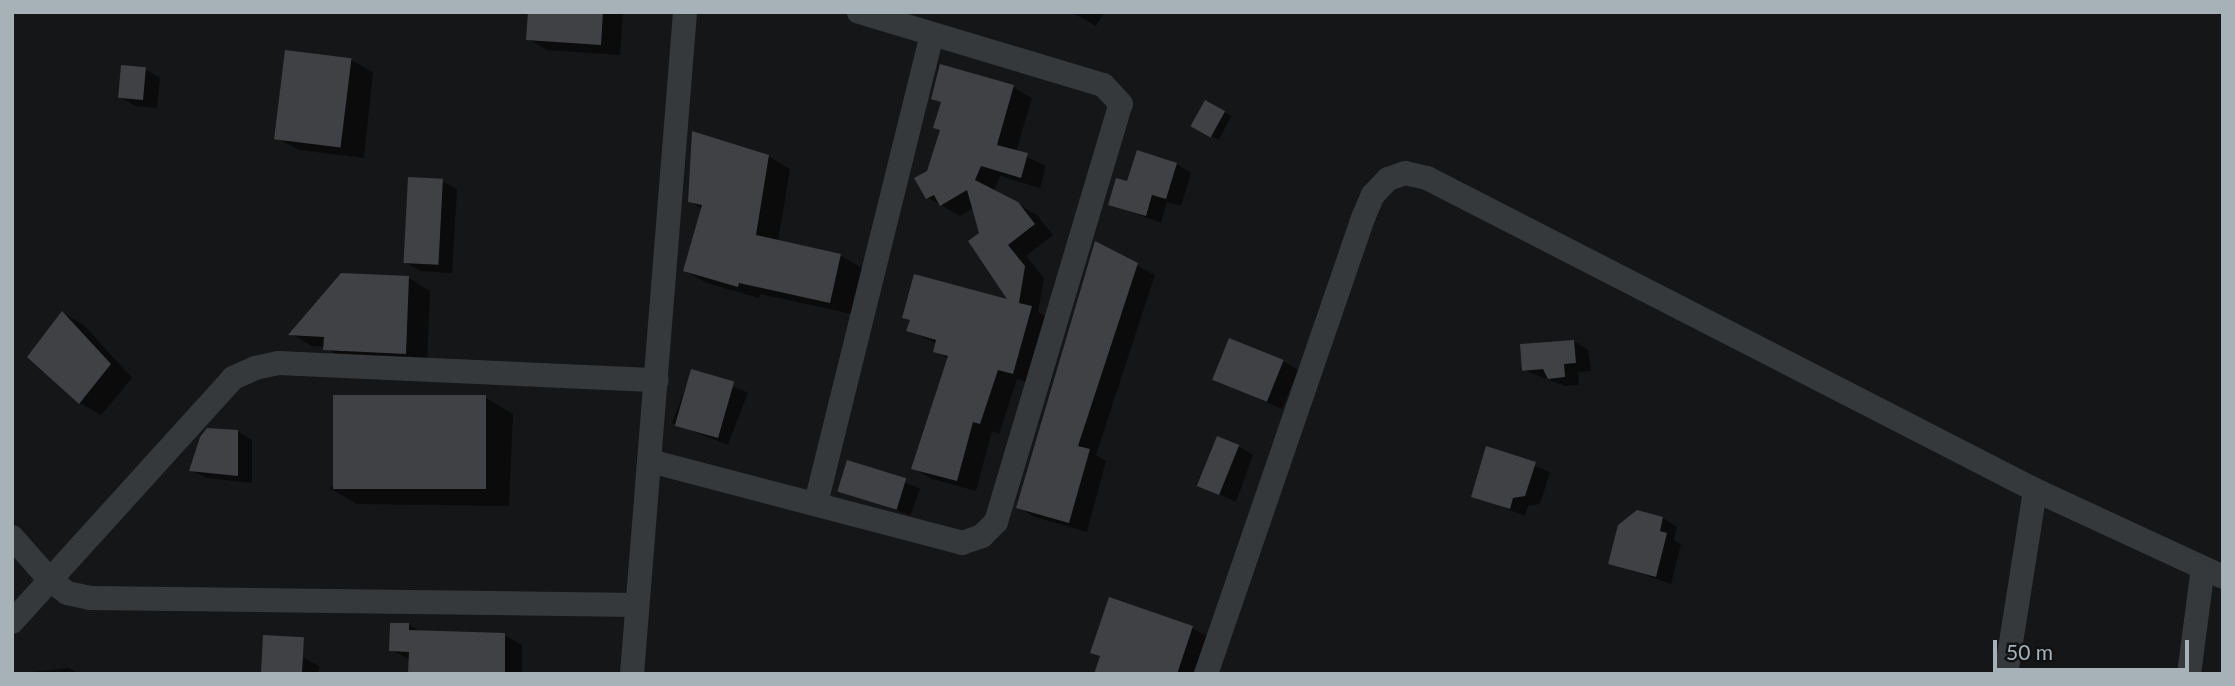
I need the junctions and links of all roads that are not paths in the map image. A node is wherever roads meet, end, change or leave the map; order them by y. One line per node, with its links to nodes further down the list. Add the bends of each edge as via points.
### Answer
1 (685, 12): 4 (street)
2 (859, 12): 3 (street)
3 (932, 34): 7 (street); 7 (street, via 1103,85 1121,104 1120,118 996,522 982,536 962,543)
4 (657, 380): 5 (street); 10 (street, via 278,363 255,368 233,378)
5 (650, 461): 7 (street); 11 (street)
6 (2035, 490): 9 (street); 14 (street, via 1427,178 1405,173 1388,179 1373,195 1363,218); 15 (street)
7 (816, 503)
8 (14, 543): 10 (street)
9 (2213, 573): 16 (street)
10 (50, 580): 11 (street, via 67,593 90,598); 12 (street)
11 (637, 605): 13 (street)
12 (12, 622)
13 (632, 674)
14 (1206, 674)
15 (2006, 674)
16 (2189, 674)

